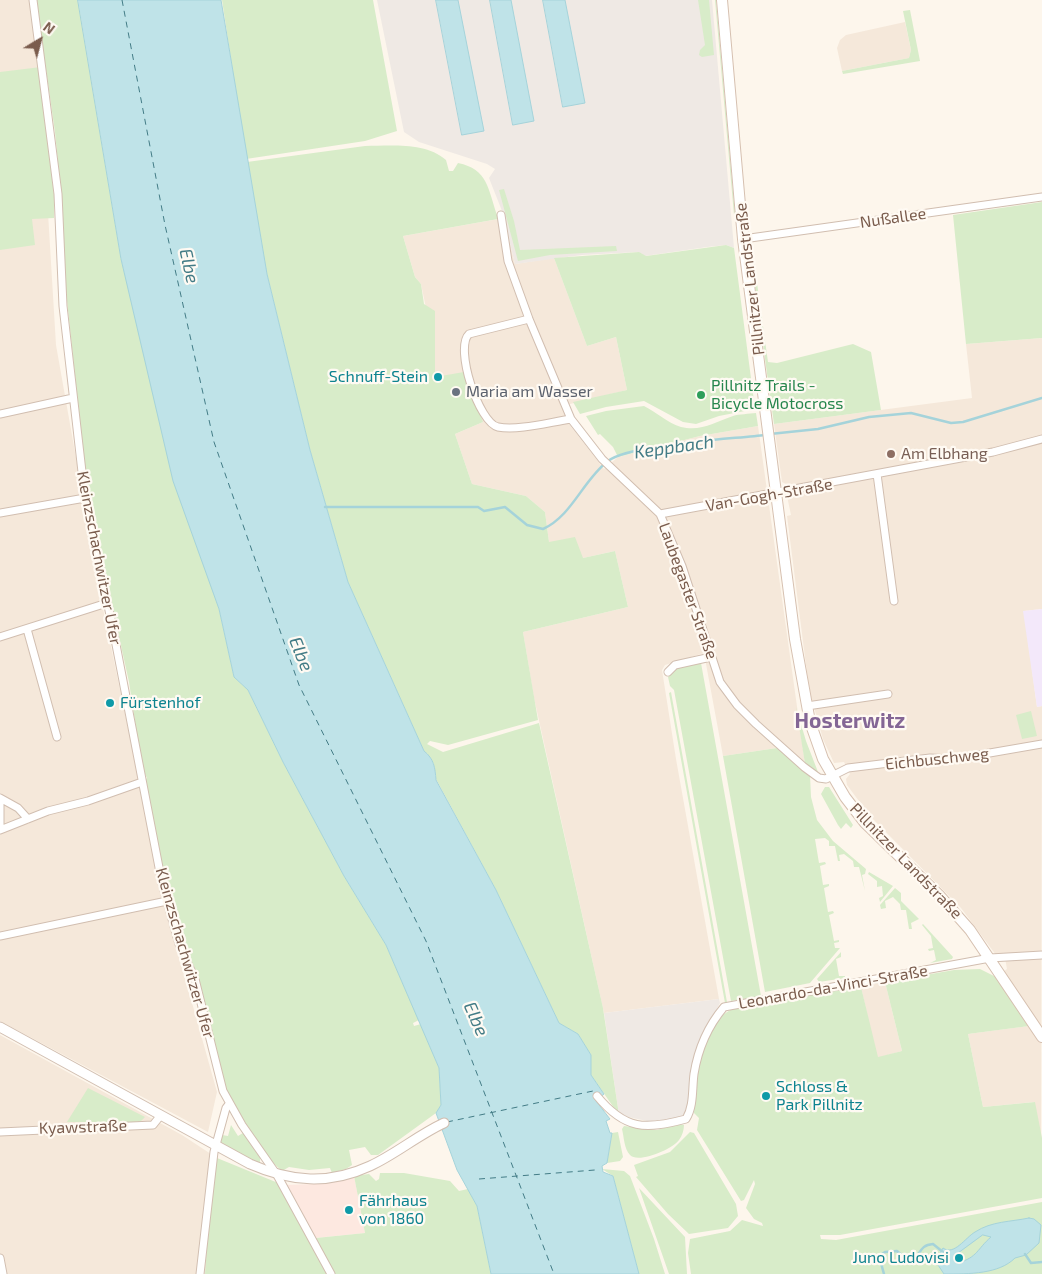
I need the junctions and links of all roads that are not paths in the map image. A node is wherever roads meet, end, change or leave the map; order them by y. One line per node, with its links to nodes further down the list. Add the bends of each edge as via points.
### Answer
1 (33, 0): 7 (street, Kleinzschachwitzer Ufer, via 58,194 60,281)
2 (722, 0): 5 (main road, Pillnitzer Landstraße)
3 (1042, 197): 5 (street, Nußallee)
4 (501, 215): 6 (street, Laubegaster Straße, via 508,261)
5 (743, 239): 12 (main road, Pillnitzer Landstraße)
6 (529, 319): 9 (street, Laubegaster Straße); 9 (street, via 469,334 464,340 463,360 485,418 497,427)
7 (73, 398): 8 (street); 13 (street, Kleinzschachwitzer Ufer)
8 (0, 414)
9 (571, 419): 15 (street, Laubegaster Straße, via 602,459)
10 (1042, 439): 11 (street, Van-Gogh-Straße, via 993,452)
11 (877, 474): 12 (street, Van-Gogh-Straße); 16 (street)
12 (776, 493): 15 (street, Van-Gogh-Straße); 23 (main road, Pillnitzer Landstraße)
13 (85, 498): 14 (street); 17 (street, Kleinzschachwitzer Ufer)
14 (0, 512)
15 (660, 514): 20 (street, Laubegaster Straße, via 682,566)
16 (894, 601)
17 (107, 603): 18 (street); 27 (street, Kleinzschachwitzer Ufer)
18 (27, 629): 19 (street); 24 (street)
19 (0, 637)
20 (711, 657): 21 (street, via 674,665); 26 (street, Laubegaster Straße, via 720,682 743,711 819,778)
21 (668, 672)
22 (888, 694): 23 (street)
23 (807, 706): 26 (main road, Pillnitzer Landstraße, via 818,747)
24 (57, 737)
25 (1042, 744): 26 (street, Eichbuschweg, via 955,759 930,758 848,768)
26 (833, 776): 35 (main road, Pillnitzer Landstraße, via 865,823 939,894)
27 (142, 782): 30 (street); 32 (street, Kleinzschachwitzer Ufer)
28 (0, 798): 30 (street, via 18,808)
29 (0, 803): 31 (street)
30 (28, 819): 31 (street)
31 (0, 829)
32 (167, 901): 33 (street); 39 (street, Kleinzschachwitzer Ufer, via 179,944 195,979)
33 (0, 936)
34 (1042, 955): 35 (street, Leonardo-da-Vinci-Straße)
35 (990, 958): 37 (main road, Pillnitzer Landstraße); 38 (street, Leonardo-da-Vinci-Straße, via 724,1007 704,1037 686,1119 665,1125 630,1124 608,1110)
36 (0, 1027): 40 (street)
37 (1042, 1037)
38 (597, 1096)
39 (229, 1104): 43 (street); 44 (street, Kleinzschachwitzer Ufer)
40 (161, 1115): 42 (street, Kyawstraße, via 153,1125); 43 (street)
41 (444, 1123): 44 (street, via 369,1166 349,1173 312,1180)
42 (0, 1132)
43 (216, 1146): 44 (street); 47 (street)
44 (277, 1174): 48 (street, Kleinzschachwitzer Ufer)
45 (0, 1258): 46 (street)
46 (3, 1274)
47 (200, 1274)
48 (331, 1274)

